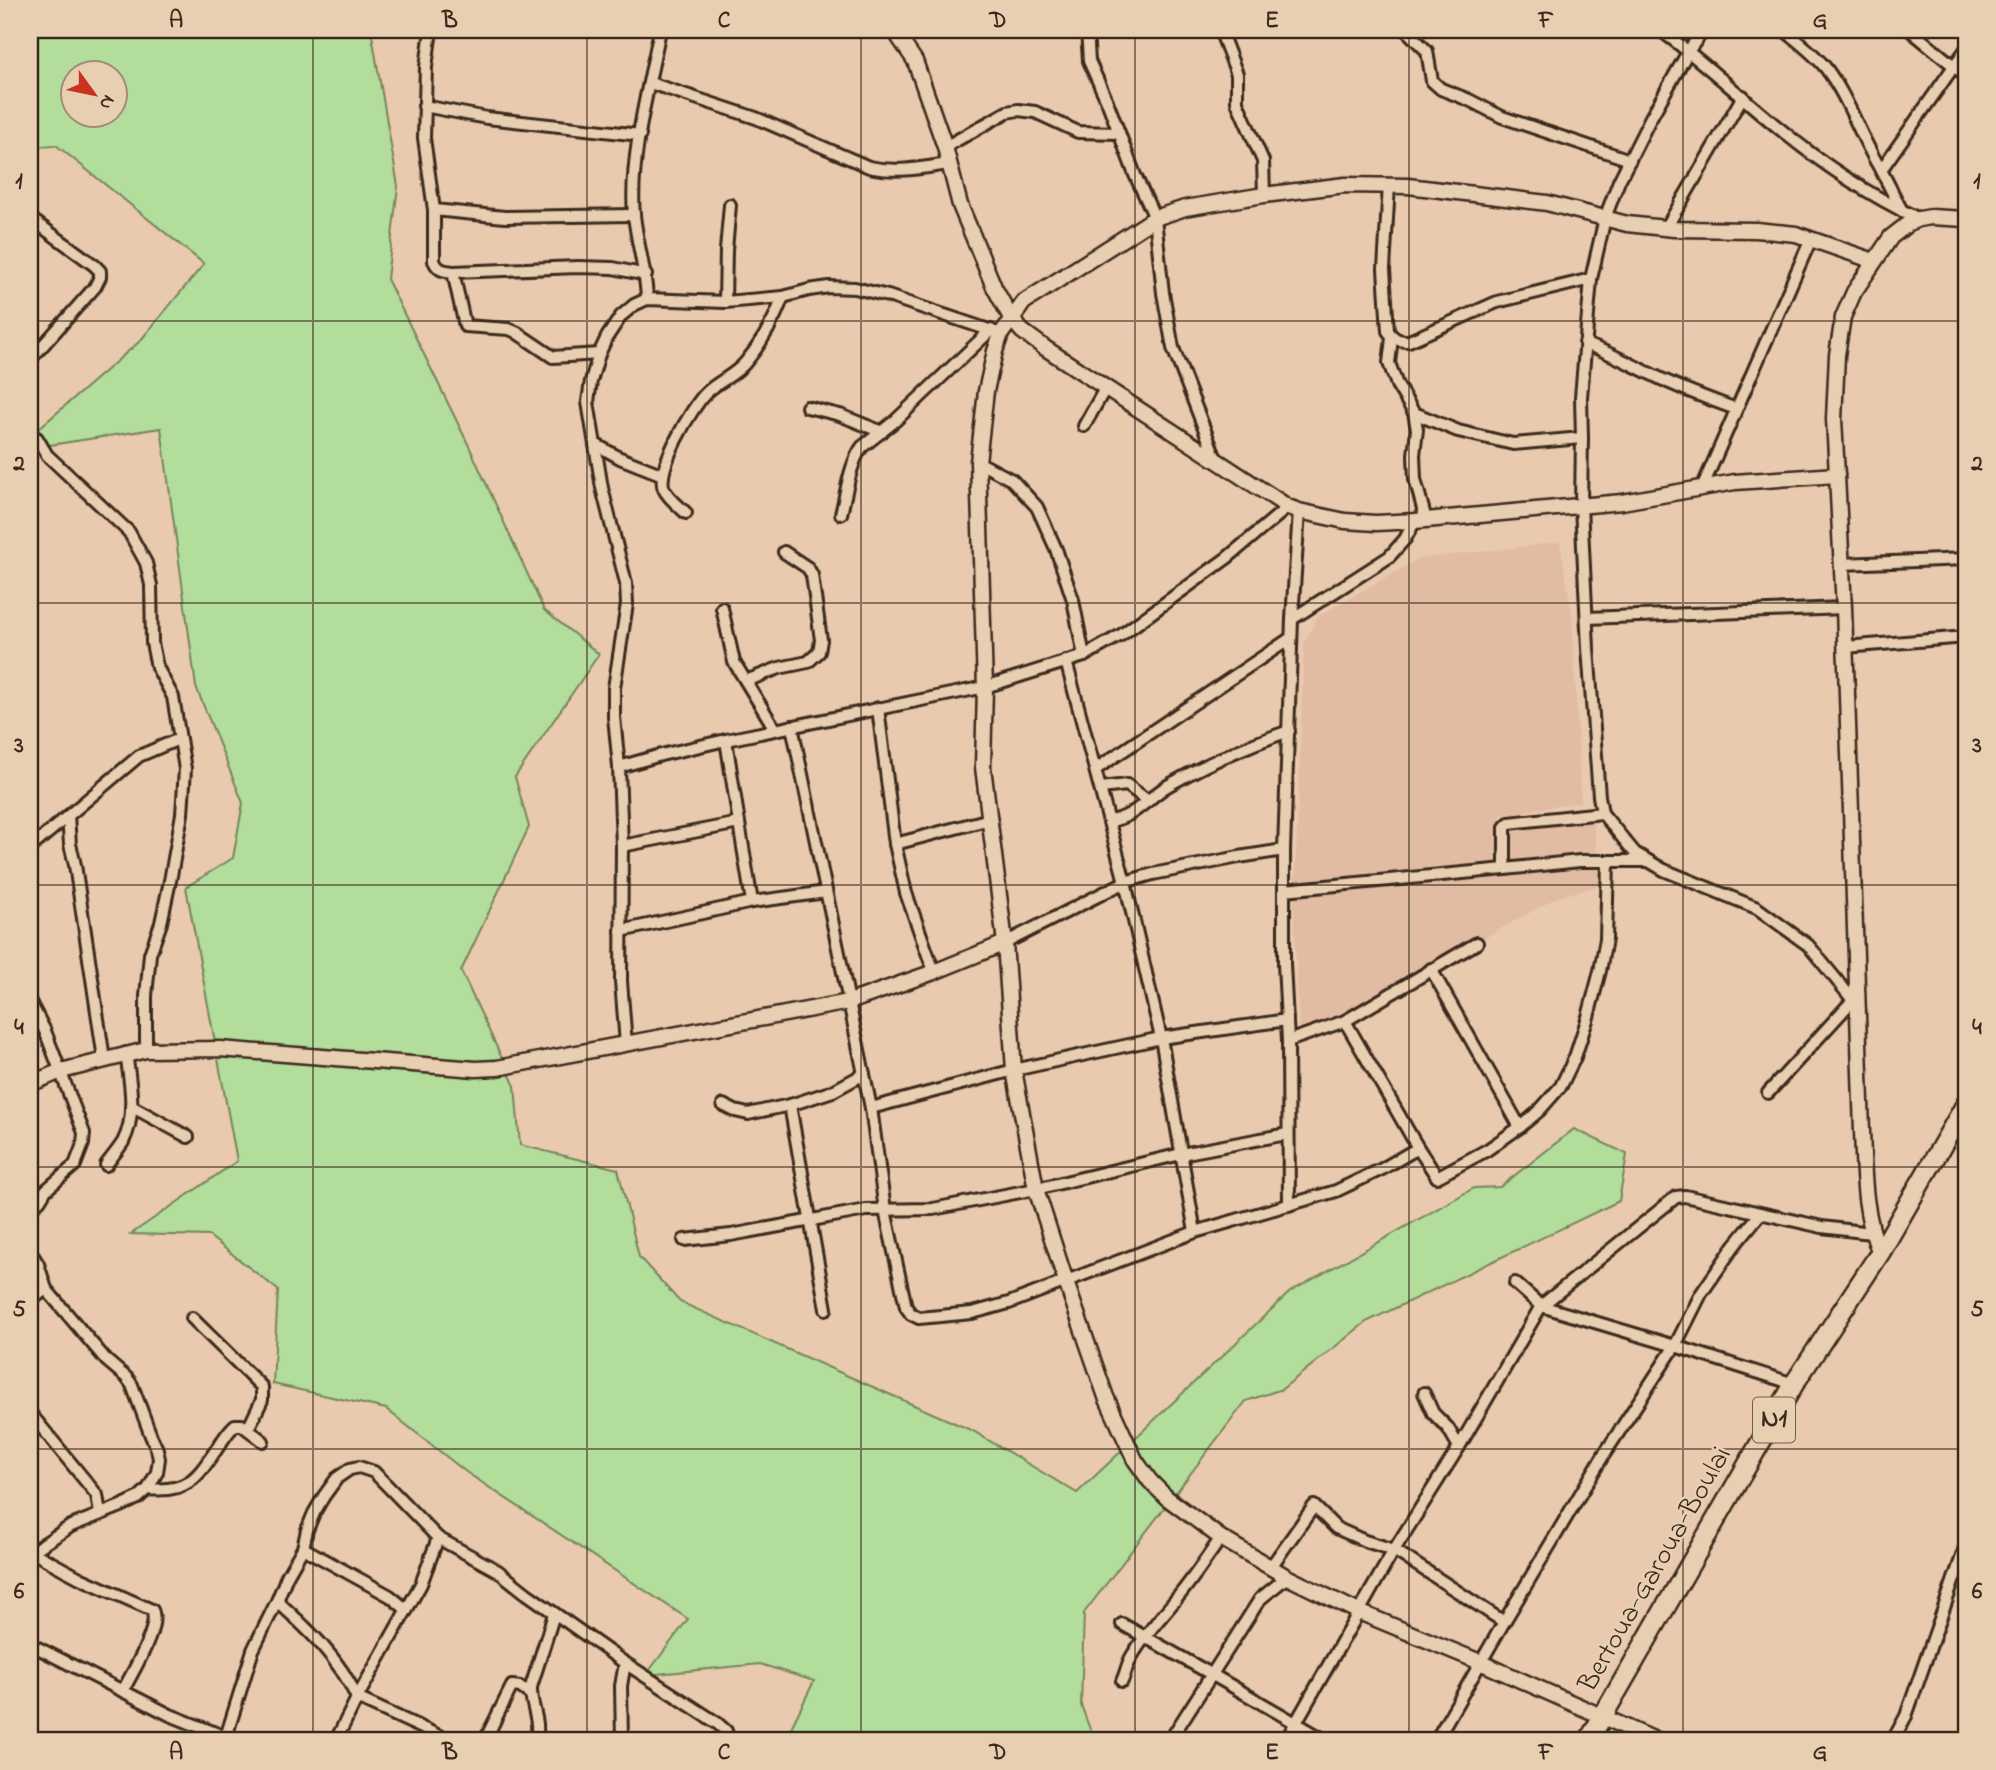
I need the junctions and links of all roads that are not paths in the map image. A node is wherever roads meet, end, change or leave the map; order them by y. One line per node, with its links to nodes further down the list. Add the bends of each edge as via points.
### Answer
1 (431, 30): 18 (street)
2 (660, 30): 16 (street)
3 (894, 30): 21 (street, via 915,61)
4 (1074, 30): 11 (street)
5 (1220, 30): 26 (street, via 1237,74 1237,102 1263,161)
6 (1406, 30): 22 (street, via 1427,51 1432,81 1441,89 1502,117)
7 (1660, 30): 13 (street)
8 (1704, 30): 13 (street)
9 (1784, 30): 24 (street, via 1824,66)
10 (1910, 30): 14 (street)
11 (1087, 34): 19 (street, via 1089,61)
12 (1966, 49): 14 (street)
13 (1689, 50): 17 (street); 22 (street)
14 (1954, 66): 15 (street); 24 (street)
15 (1966, 76)
16 (650, 83): 20 (street); 23 (street, via 756,118 869,167 900,170)
17 (1743, 96): 29 (street, via 1845,177); 36 (street)
18 (424, 106): 20 (street, via 487,118); 28 (street)
19 (1119, 134): 21 (street, via 1078,132 1018,110); 32 (street)
20 (640, 135): 30 (street)
21 (944, 147): 23 (street)
22 (1630, 160): 33 (street)
23 (948, 164): 45 (street, via 960,205)
24 (1881, 170): 29 (street)
25 (1389, 186): 26 (street, via 1345,185); 33 (street, via 1547,203); 47 (street, via 1384,269)
26 (1264, 195): 32 (street, via 1185,208)
27 (730, 205): 44 (street)
28 (434, 210): 30 (street, via 505,217); 39 (street, via 434,261 442,271)
29 (1902, 211): 34 (street)
30 (634, 215): 40 (street)
31 (30, 218): 50 (street, via 94,265 100,277)
32 (1155, 218): 45 (street, via 1024,302); 60 (street, via 1173,348)
33 (1605, 218): 36 (street); 41 (street)
34 (1919, 219): 35 (street); 38 (street, via 1891,237)
35 (1966, 219)
36 (1666, 228): 37 (street, via 1777,231)
37 (1811, 239): 38 (street); 53 (street)
38 (1874, 261): 63 (street, via 1843,317 1834,419)
39 (453, 272): 40 (street, via 592,267); 49 (street, via 465,326 509,329 553,357)
40 (646, 275): 43 (street)
41 (1591, 279): 47 (street, via 1497,302 1409,341); 48 (street)
42 (783, 298): 44 (street); 46 (street, via 829,287 855,288); 62 (street, via 745,363 706,393 684,423)
43 (648, 299): 44 (street); 49 (street, via 621,316)
44 (725, 302)
45 (1011, 318): 46 (street); 51 (street, via 1045,348)
46 (996, 332): 56 (street); 61 (street)
47 (1392, 338): 54 (street, via 1389,363)
48 (1585, 344): 53 (street); 58 (street)
49 (599, 354): 59 (street, via 588,402)
50 (30, 360)
51 (1106, 387): 55 (street); 60 (street)
52 (807, 407): 56 (street)
53 (1736, 409): 64 (street)
54 (1414, 413): 58 (street, via 1458,431 1513,444); 69 (street)
55 (1084, 426)
56 (882, 432): 68 (street, via 859,451)
57 (37, 438): 88 (street, via 47,455 129,532 139,547 151,585 154,653 173,697)
58 (1582, 438): 65 (street)
59 (595, 444): 62 (street); 90 (street, via 627,604 614,688)
60 (1216, 461): 66 (street)
61 (978, 462): 80 (street, via 1012,480 1037,508 1073,600); 83 (street)
62 (663, 475): 67 (street, via 665,492)
63 (1837, 475): 64 (street); 72 (street)
64 (1702, 488): 65 (street)
65 (1581, 506): 69 (street); 75 (street)
66 (1293, 509): 69 (street, via 1345,521); 76 (street); 80 (street, via 1121,635)
67 (686, 513)
68 (842, 514)
69 (1420, 521): 76 (street, via 1389,557)
70 (784, 552): 82 (street, via 812,575 819,652 808,662)
71 (1966, 559): 72 (street)
72 (1842, 564): 74 (street)
73 (722, 608): 82 (street, via 734,662)
74 (1844, 608): 75 (street); 79 (street)
75 (1587, 618): 94 (street)
76 (1292, 619): 78 (street)
77 (1966, 637): 79 (street)
78 (1291, 638): 87 (street); 91 (street)
79 (1845, 647): 115 (street)
80 (1084, 656): 81 (street)
81 (1066, 661): 83 (street); 91 (street)
82 (746, 681): 86 (street)
83 (985, 687): 84 (street); 96 (street, via 983,767)
84 (878, 709): 85 (street); 99 (street)
85 (792, 726): 86 (street); 108 (street)
86 (775, 729): 89 (street)
87 (1289, 731): 93 (street, via 1194,772); 102 (street)
88 (179, 739): 95 (street, via 139,756); 123 (street, via 186,769 182,814 150,954)
89 (726, 740): 90 (street); 98 (street)
90 (619, 767): 100 (street)
91 (1096, 769): 92 (street)
92 (1101, 788): 93 (street, via 1127,785); 97 (street)
93 (1148, 801): 97 (street, via 1128,816)
94 (1602, 813): 104 (street, via 1635,853); 105 (street, via 1509,823 1505,827)
95 (68, 816): 101 (street); 125 (street)
96 (990, 819): 99 (street); 111 (street)
97 (1109, 821): 106 (street)
98 (739, 822): 100 (street); 109 (street)
99 (895, 844): 114 (street, via 906,893)
100 (622, 846): 110 (street)
101 (30, 848)
102 (1284, 850): 106 (street); 107 (street)
103 (1608, 861): 104 (street); 105 (street); 136 (street, via 1606,939 1575,1057 1561,1086)
104 (1649, 861): 115 (street, via 1757,908 1808,945)
105 (1505, 869): 107 (street)
106 (1125, 882): 111 (street); 120 (street)
107 (1284, 890): 118 (street)
108 (826, 892): 109 (street); 117 (street)
109 (752, 902): 110 (street)
110 (621, 931): 122 (street)
111 (1005, 943): 114 (street); 126 (street)
112 (1477, 943): 113 (street)
113 (1431, 969): 119 (street); 136 (street)
114 (934, 972): 117 (street)
115 (1855, 998): 130 (street); 149 (street)
116 (30, 1002): 127 (street)
117 (849, 1002): 122 (street); 128 (street)
118 (1287, 1020): 120 (street); 121 (street)
119 (1345, 1021): 121 (street); 139 (street)
120 (1161, 1038): 126 (street); 140 (street)
121 (1288, 1041): 137 (street)
122 (626, 1044): 123 (street, via 476,1069 220,1049)
123 (146, 1050): 124 (street)
124 (125, 1054): 125 (street); 134 (street)
125 (104, 1059): 127 (street)
126 (1014, 1070): 135 (street); 142 (street)
127 (61, 1071): 129 (street); 144 (street, via 84,1133 83,1144 75,1165)
128 (864, 1074): 133 (street, via 833,1091); 135 (street)
129 (30, 1084)
130 (1768, 1093)
131 (1966, 1104): 152 (highway, Bertoua-Garoua-Boulai / N1)
132 (723, 1105): 133 (street, via 748,1114)
133 (790, 1105): 147 (street)
134 (131, 1106): 138 (street); 141 (street, via 123,1141)
135 (871, 1108): 145 (street)
136 (1520, 1127): 139 (street, via 1437,1177)
137 (1287, 1133): 140 (street); 143 (street)
138 (188, 1138)
139 (1418, 1148): 143 (street, via 1336,1191)
140 (1181, 1154): 142 (street); 148 (street)
141 (106, 1165)
142 (1036, 1189): 145 (street, via 933,1209); 153 (street)
143 (1289, 1205): 148 (street)
144 (30, 1209)
145 (885, 1210): 147 (street); 153 (street, via 906,1307 919,1318 972,1313)
146 (1760, 1214): 149 (street); 157 (street, via 1676,1197); 160 (street, via 1701,1294)
147 (811, 1219): 150 (street); 158 (street)
148 (1195, 1232): 153 (street)
149 (1871, 1233): 152 (street)
150 (684, 1240)
151 (30, 1251): 155 (street)
152 (1880, 1253): 161 (highway, Bertoua-Garoua-Boulai / N1)
153 (1066, 1282): 170 (street, via 1106,1397 1135,1460 1167,1498)
154 (1515, 1283): 157 (street)
155 (46, 1289): 156 (street); 167 (street, via 132,1385 159,1459)
156 (30, 1301)
157 (1541, 1306): 160 (street); 166 (street)
158 (826, 1309)
159 (192, 1318): 164 (street, via 262,1387 262,1400)
160 (1675, 1346): 161 (street); 181 (street)
161 (1794, 1384): 192 (highway, Bertoua-Garoua-Boulai / N1)
162 (1424, 1393): 166 (street)
163 (30, 1413): 168 (street, via 97,1495)
164 (248, 1429): 165 (street); 167 (street, via 239,1424 232,1428 199,1473 179,1489)
165 (263, 1441)
166 (1459, 1447): 173 (street)
167 (148, 1489): 168 (street)
168 (100, 1514): 174 (street)
169 (438, 1538): 172 (street, via 374,1472 359,1468 337,1478 324,1496); 178 (street); 180 (street, via 498,1571)
170 (1221, 1538): 175 (street); 183 (street)
171 (1966, 1545): 207 (street, via 1906,1716)
172 (303, 1548): 177 (street); 178 (street)
173 (1394, 1550): 175 (street, via 1345,1533 1314,1506); 179 (street); 181 (street)
174 (30, 1552): 189 (street, via 152,1610 154,1624)
175 (1270, 1568): 176 (street)
176 (1287, 1577): 179 (street); 187 (street, via 1260,1599)
177 (277, 1601): 191 (street, via 328,1650); 194 (street, via 253,1650)
178 (407, 1610): 191 (street)
179 (1359, 1612): 185 (street); 193 (street)
180 (554, 1614): 186 (street); 190 (street)
181 (1504, 1622): 185 (street)
182 (1122, 1625): 183 (street)
183 (1145, 1637): 187 (street); 188 (street)
184 (30, 1644): 189 (street)
185 (1480, 1662): 192 (street); 204 (street)
186 (625, 1663): 199 (street); 200 (street, via 718,1723)
187 (1211, 1674): 193 (street); 201 (street)
188 (1122, 1681)
189 (122, 1691): 194 (street)
190 (530, 1694): 197 (street, via 512,1686); 198 (street, via 537,1717)
191 (357, 1698): 195 (street); 196 (street)
192 (1602, 1717): 205 (highway, Bertoua-Garoua-Boulai / N1); 206 (street)
193 (1297, 1724): 202 (street); 203 (street)
194 (224, 1738)
195 (336, 1740)
196 (449, 1740)
197 (485, 1740)
198 (536, 1740)
199 (622, 1740)
200 (729, 1740)
201 (1170, 1740)
202 (1286, 1740)
203 (1325, 1740)
204 (1436, 1740)
205 (1589, 1740)
206 (1655, 1740)
207 (1893, 1740)

